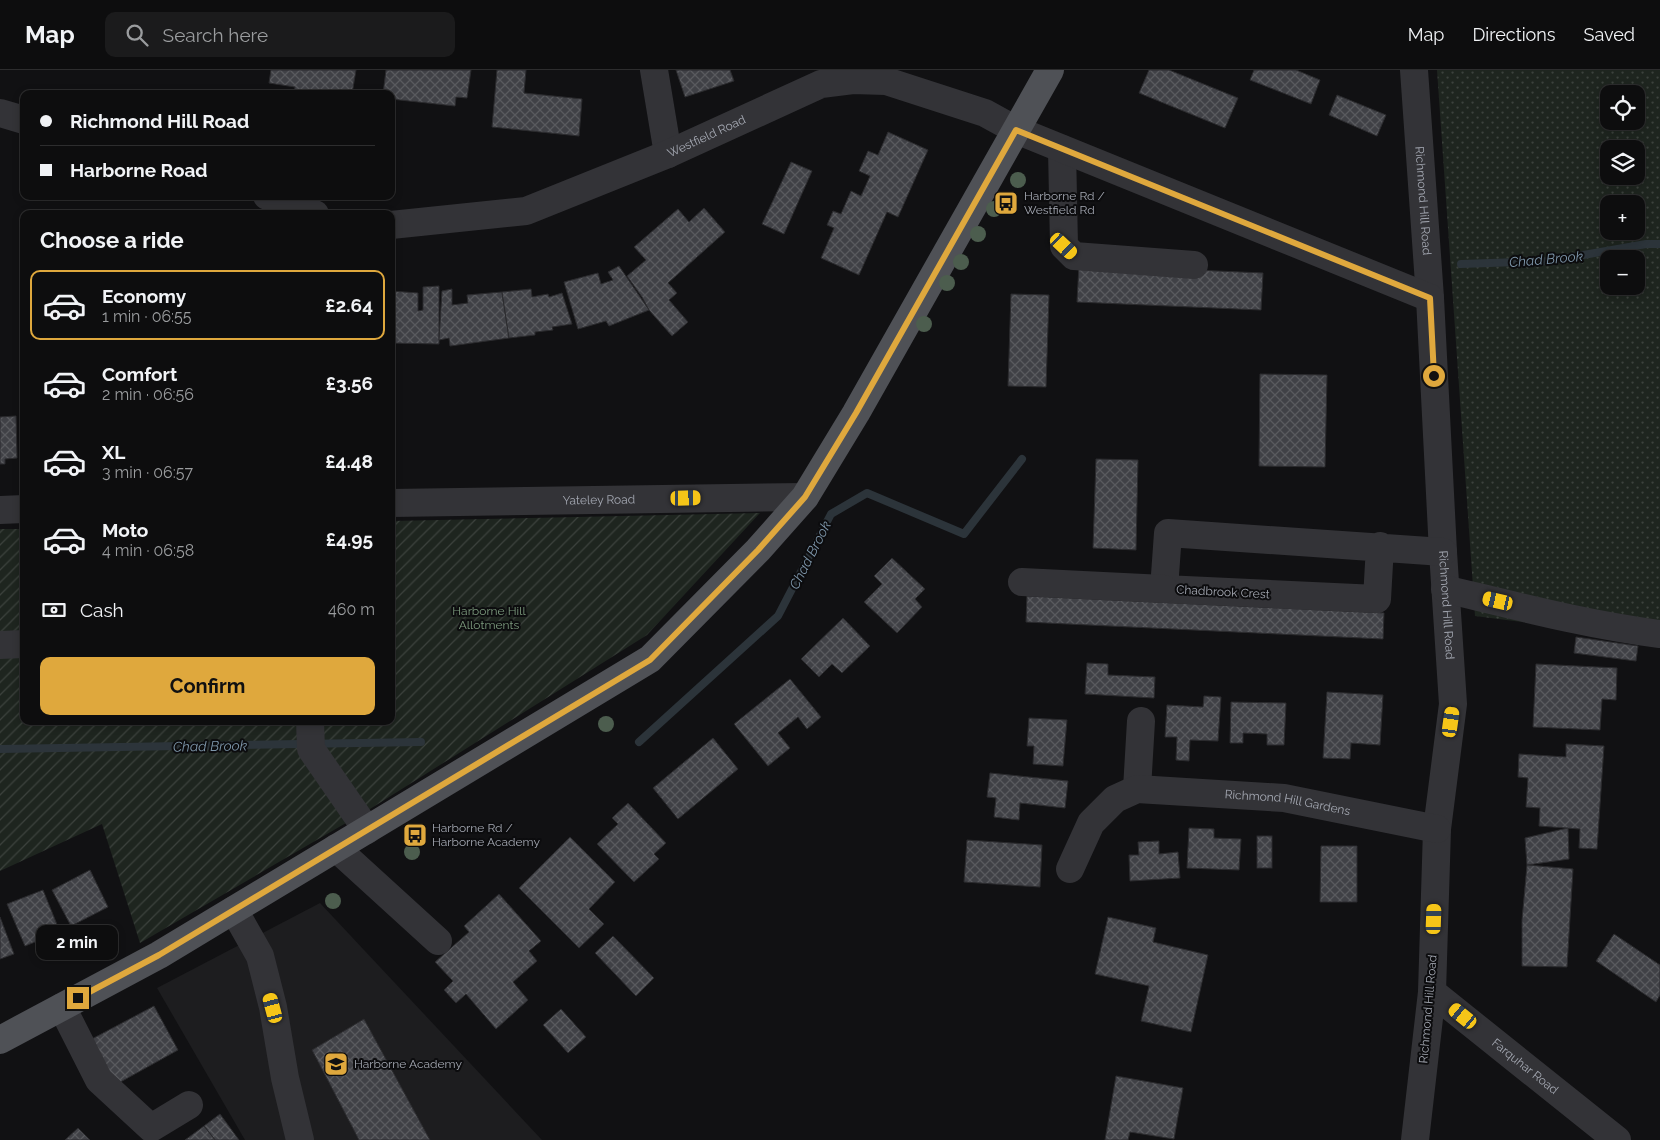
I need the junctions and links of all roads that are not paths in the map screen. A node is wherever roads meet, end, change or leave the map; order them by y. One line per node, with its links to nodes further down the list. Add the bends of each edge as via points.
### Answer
1 (654, 70): 8 (street)
2 (1050, 70): 6 (main road)
3 (1414, 70): 13 (street, Richmond Hill Road)
4 (0, 113): 5 (street)
5 (20, 119)
6 (1016, 130): 7 (street, Westfield Road); 8 (street, Westfield Road, via 985,113 886,81 853,80 820,84); 14 (main road)
7 (1062, 149): 12 (street, via 1064,246 1074,256); 13 (street, Westfield Road)
8 (668, 154): 11 (street, Westfield Road, via 526,211)
9 (278, 200): 10 (street)
10 (304, 210)
11 (395, 225)
12 (1194, 265)
13 (1430, 298): 19 (street, Richmond Hill Road)
14 (805, 497): 15 (street, Yateley Road); 30 (main road, via 650,660)
15 (395, 503)
16 (20, 509): 17 (street)
17 (0, 510)
18 (1380, 546): 19 (street, Chadbrook Crest); 21 (street, Chadbrook Crest, via 1378,599); 21 (street, Chadbrook Crest, via 1168,533)
19 (1443, 552): 22 (street, Richmond Hill Road)
20 (1022, 582): 21 (street)
21 (1164, 589)
22 (1445, 589): 23 (street, via 1533,610); 29 (street, Richmond Hill Road, via 1453,704)
23 (1660, 634)
24 (20, 644): 25 (street)
25 (0, 645)
26 (1141, 721): 28 (street)
27 (310, 725): 30 (street, via 311,749)
28 (1137, 789): 29 (street, Richmond Hill Gardens, via 1284,798); 32 (street, Richmond Hill Gardens, via 1115,799 1091,823)
29 (1437, 828): 35 (street, Richmond Hill Road)
30 (367, 830): 31 (main road)
31 (336, 848): 33 (main road); 34 (street)
32 (1070, 869)
33 (234, 910): 36 (main road); 39 (street, via 260,956)
34 (438, 941)
35 (1432, 992): 40 (street, Richmond Hill Road); 41 (street, Farquhar Road)
36 (62, 1007): 37 (main road); 38 (street, via 99,1080 151,1128)
37 (0, 1040)
38 (189, 1105)
39 (300, 1140)
40 (1415, 1140)
41 (1618, 1140)

